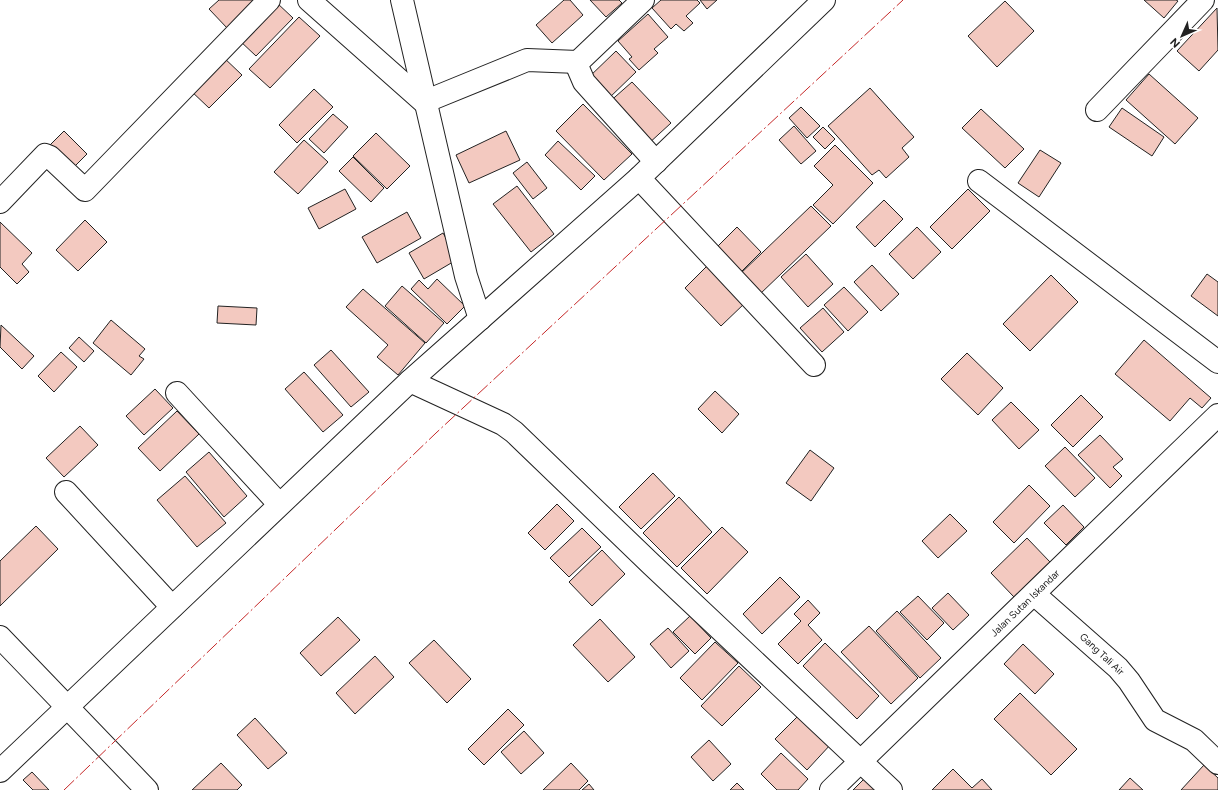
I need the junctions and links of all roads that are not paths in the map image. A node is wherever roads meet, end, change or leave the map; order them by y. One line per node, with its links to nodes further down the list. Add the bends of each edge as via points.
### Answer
1 (269, 0): 13 (street, via 85,190 45,155)
2 (309, 0): 8 (street)
3 (402, 0): 8 (street)
4 (643, 0): 7 (street)
5 (824, 0): 10 (street)
6 (1203, 0): 9 (street)
7 (578, 62): 8 (street, via 527,60); 10 (street, via 584,82)
8 (424, 102): 14 (street, via 466,276)
9 (1097, 110)
10 (656, 162): 11 (street)
11 (639, 178): 14 (street); 16 (street)
12 (979, 181): 15 (street)
13 (0, 202)
14 (480, 319): 17 (street)
15 (1218, 362)
16 (814, 365)
17 (410, 381): 21 (street); 26 (street, via 503,424 514,432)
18 (177, 393): 21 (street)
19 (1218, 415): 22 (street, Jalan Sutan Iskandar)
20 (66, 492): 23 (street)
21 (279, 504): 23 (street)
22 (1034, 594): 26 (street, Jalan Sutan Iskandar); 27 (street, Gang Tali Air, via 1118,668 1155,720 1194,740)
23 (172, 607): 25 (street)
24 (0, 637): 25 (street)
25 (68, 708): 28 (street); 29 (street)
26 (861, 761): 30 (street, Jalan Sutan Iskandar); 31 (street)
27 (1218, 763)
28 (0, 771)
29 (147, 790)
30 (831, 790)
31 (891, 790)

